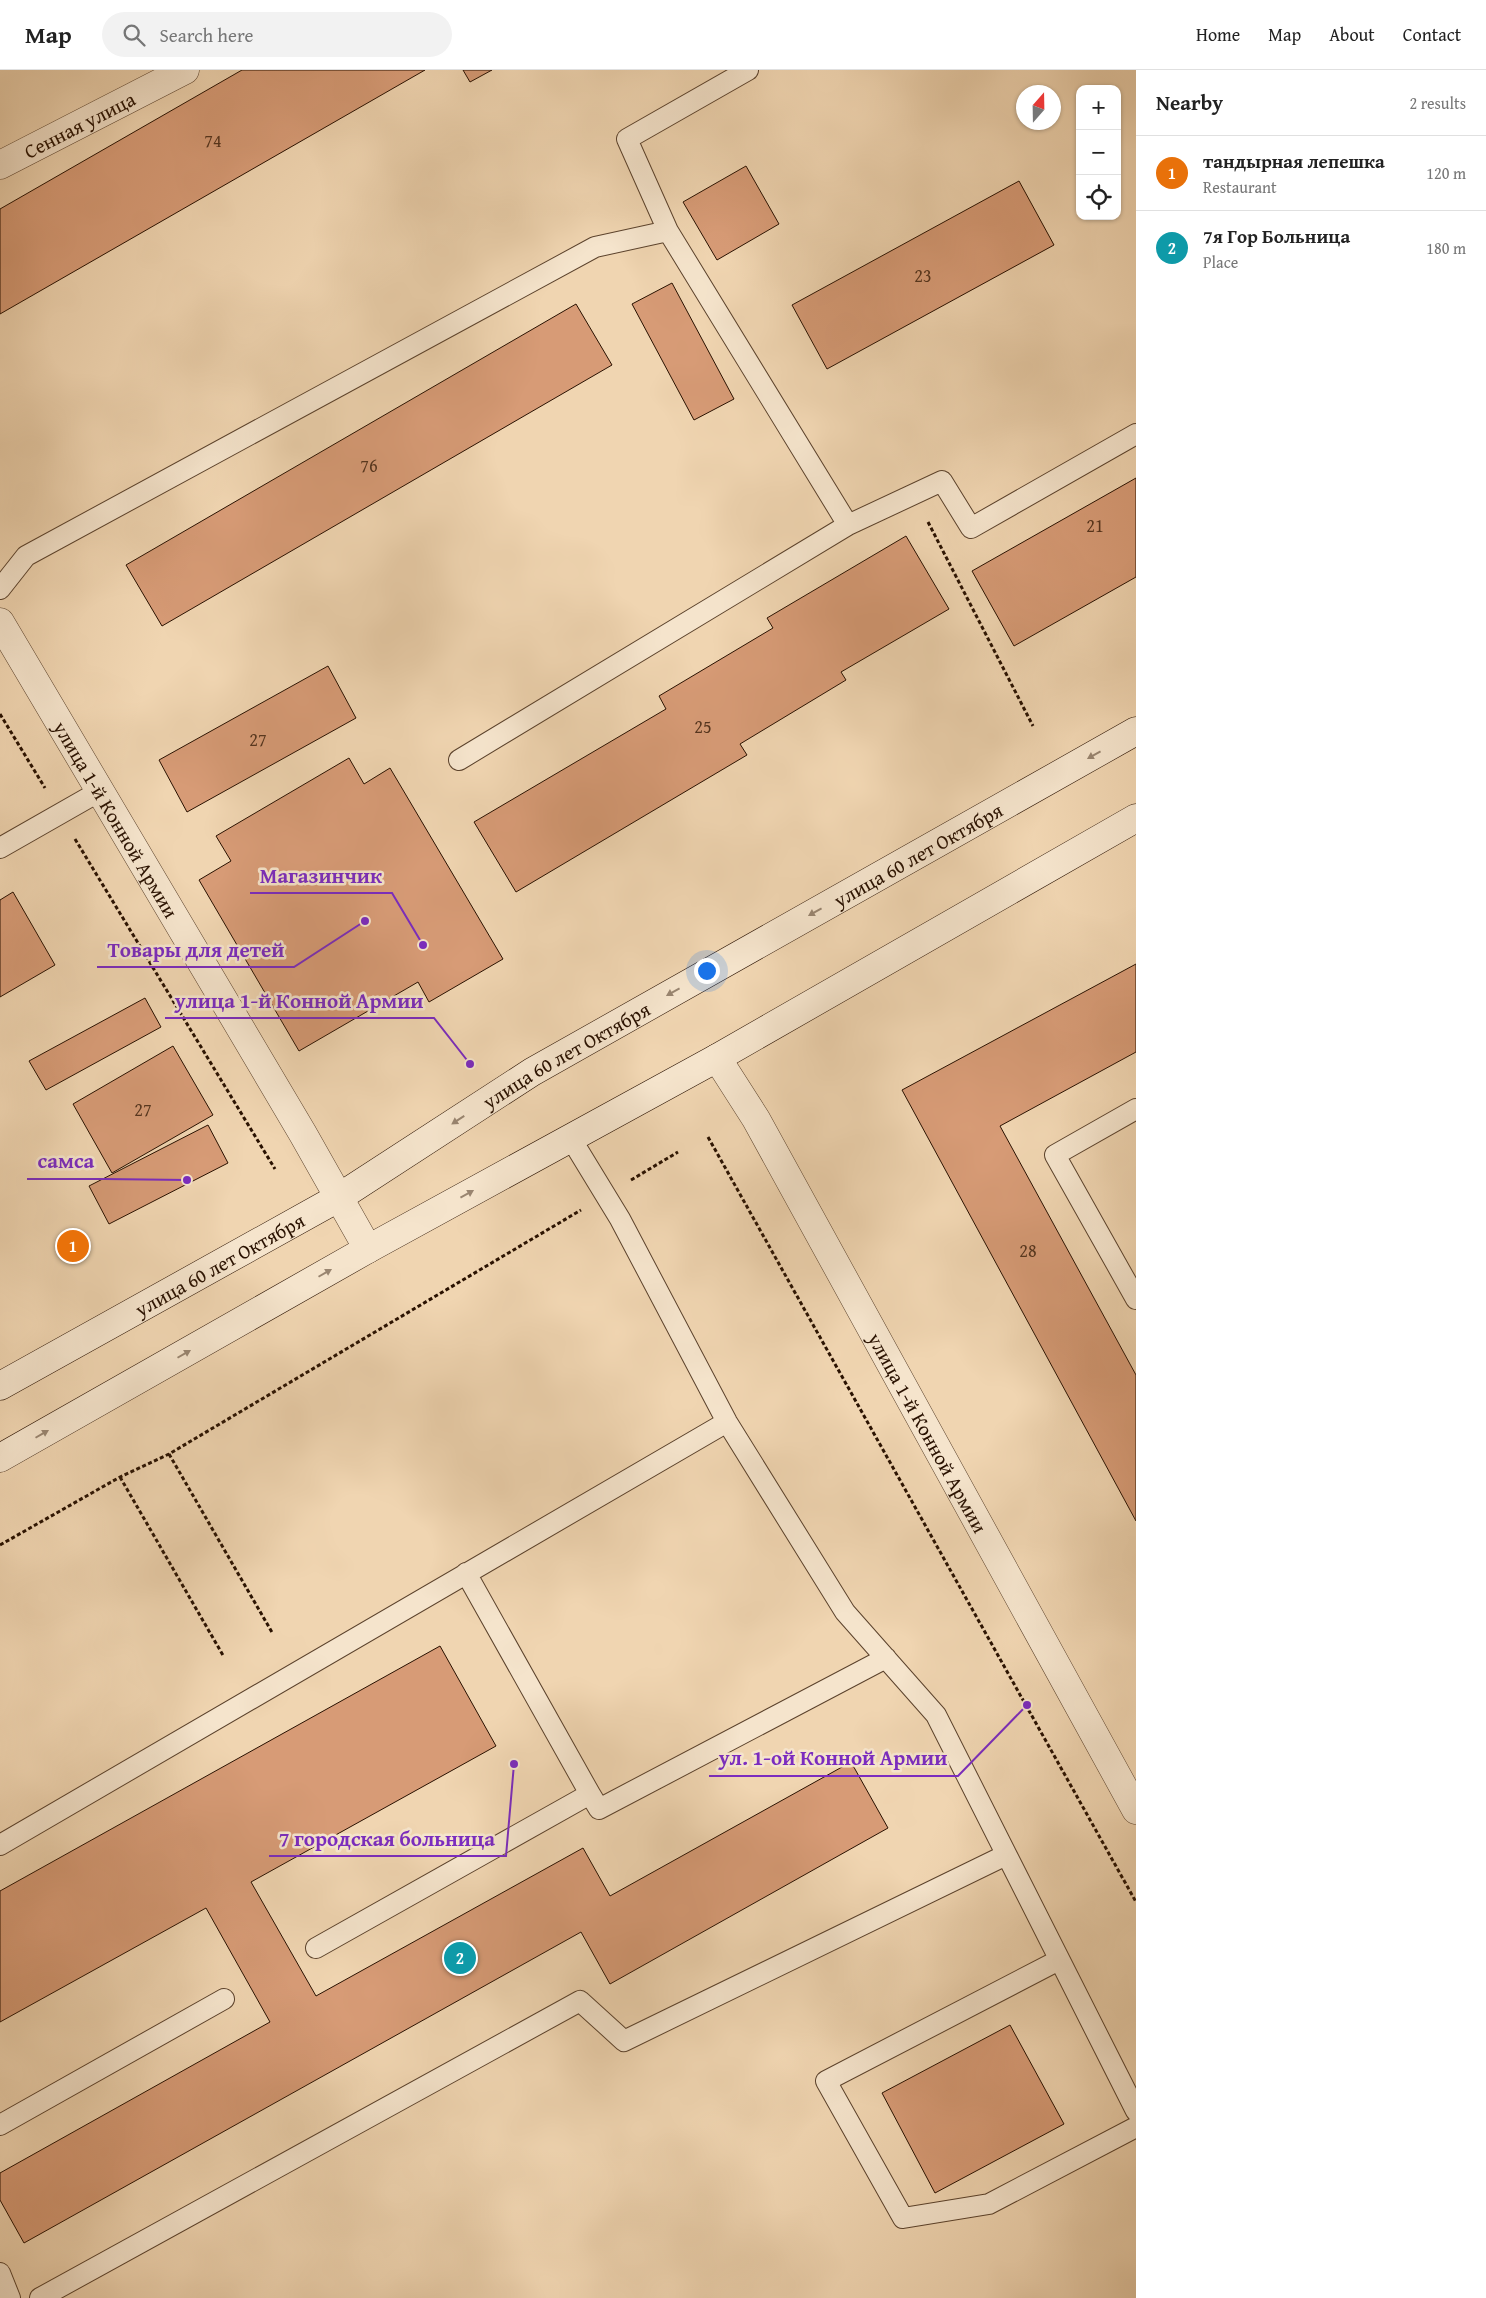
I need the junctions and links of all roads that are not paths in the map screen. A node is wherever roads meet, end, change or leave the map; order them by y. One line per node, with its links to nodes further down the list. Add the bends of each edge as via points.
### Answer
1 (185, 70): 3 (main road, Сенная улица)
2 (748, 70): 4 (lane, via 628,139)
3 (0, 164)
4 (668, 231): 6 (lane); 7 (lane, via 595,247 26,556)
5 (1136, 434): 6 (lane, via 971,528 942,481)
6 (848, 525): 10 (lane)
7 (0, 589)
8 (0, 622): 11 (main road, улица 1-й Конной Армии)
9 (1136, 731): 17 (main road, улица 60 лет Октября, one-way to 17, via 532,1072)
10 (459, 760)
11 (100, 791): 13 (lane); 17 (main road, улица 1-й Конной Армии)
12 (1136, 818): 14 (main road)
13 (0, 848)
14 (717, 1058): 16 (main road); 26 (main road, улица 1-й Конной Армии, via 756,1119)
15 (1136, 1109): 19 (lane, via 1055,1155)
16 (570, 1137): 18 (main road, one-way to 16); 21 (lane, via 607,1195)
17 (338, 1198): 18 (main road, улица 1-й Конной Армии); 20 (main road, улица 60 лет Октября)
18 (368, 1249): 22 (main road, one-way to 18)
19 (1136, 1299)
20 (0, 1386)
21 (727, 1422): 23 (lane); 24 (lane, via 845,1612)
22 (0, 1458)
23 (466, 1573): 25 (lane); 27 (lane)
24 (886, 1658): 25 (lane, via 599,1809); 28 (lane, via 936,1715)
25 (590, 1794): 29 (lane)
26 (1136, 1810)
27 (0, 1845)
28 (1006, 1855): 30 (lane); 37 (lane, via 624,2041 580,2001)
29 (316, 1948)
30 (1059, 1960): 32 (lane); 34 (lane, via 826,2080 903,2218 989,2204)
31 (224, 1999): 33 (lane)
32 (1136, 2111)
33 (0, 2125)
34 (1136, 2127)
35 (0, 2273): 36 (lane)
36 (10, 2298)
37 (40, 2298)

